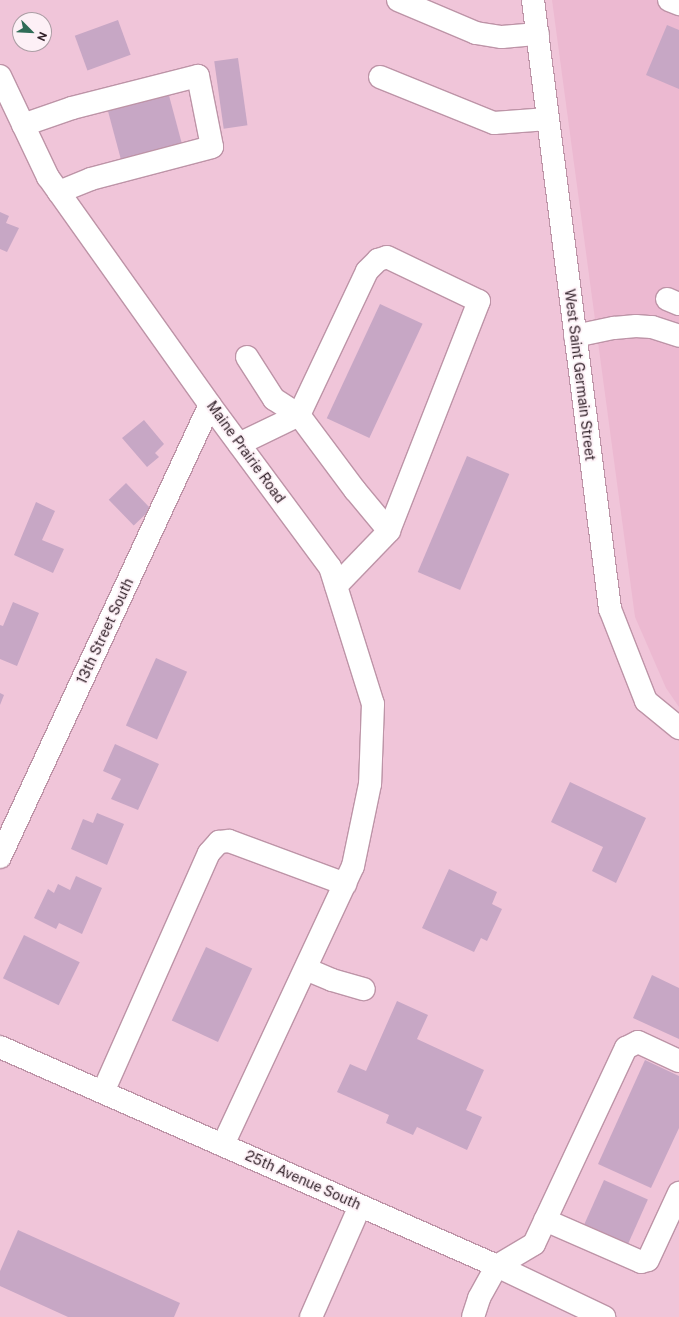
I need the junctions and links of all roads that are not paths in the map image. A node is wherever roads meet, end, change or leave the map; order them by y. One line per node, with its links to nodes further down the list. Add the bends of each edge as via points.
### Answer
1 (398, 0): 5 (street, via 476,34 502,37)
2 (533, 0): 5 (street, West Saint Germain Street)
3 (669, 0): 4 (street)
4 (679, 4)
5 (538, 34): 8 (street, West Saint Germain Street)
6 (0, 76): 9 (street, Maine Prairie Road)
7 (380, 77): 8 (street, via 494,123)
8 (548, 119): 11 (street, West Saint Germain Street)
9 (23, 125): 10 (street, Maine Prairie Road, via 48,177); 10 (street, via 72,108 198,76 212,147 91,179)
10 (59, 192): 14 (street, Maine Prairie Road)
11 (576, 336): 12 (street, via 636,326 652,327); 19 (street, West Saint Germain Street, via 610,610 646,701)
12 (679, 336)
13 (247, 357): 15 (street, via 274,399)
14 (210, 405): 16 (street, Maine Prairie Road); 20 (street, 13th Street South)
15 (299, 415): 16 (street); 17 (street); 17 (street, via 368,272 378,260 387,258 479,301)
16 (239, 444): 18 (street, Maine Prairie Road, via 330,567)
17 (389, 531): 18 (street)
18 (336, 586): 21 (street, Maine Prairie Road, via 373,704 370,784)
19 (679, 728)
20 (0, 857)
21 (349, 875): 22 (street, Maine Prairie Road); 26 (street, via 229,841 218,842 210,853)
22 (306, 969): 23 (street); 27 (street, Maine Prairie Road)
23 (364, 989)
24 (0, 1047): 26 (street, 25th Avenue South)
25 (679, 1061): 30 (street, via 638,1042 626,1048)
26 (102, 1092): 27 (street, 25th Avenue South)
27 (223, 1145): 29 (street, 25th Avenue South)
28 (679, 1193): 30 (street, via 648,1260 640,1262)
29 (360, 1206): 31 (street, 25th Avenue South); 32 (street)
30 (545, 1220): 31 (street, via 534,1244)
31 (496, 1266): 33 (street, via 479,1298); 34 (street, 25th Avenue South)
32 (311, 1317)
33 (473, 1317)
34 (604, 1317)

